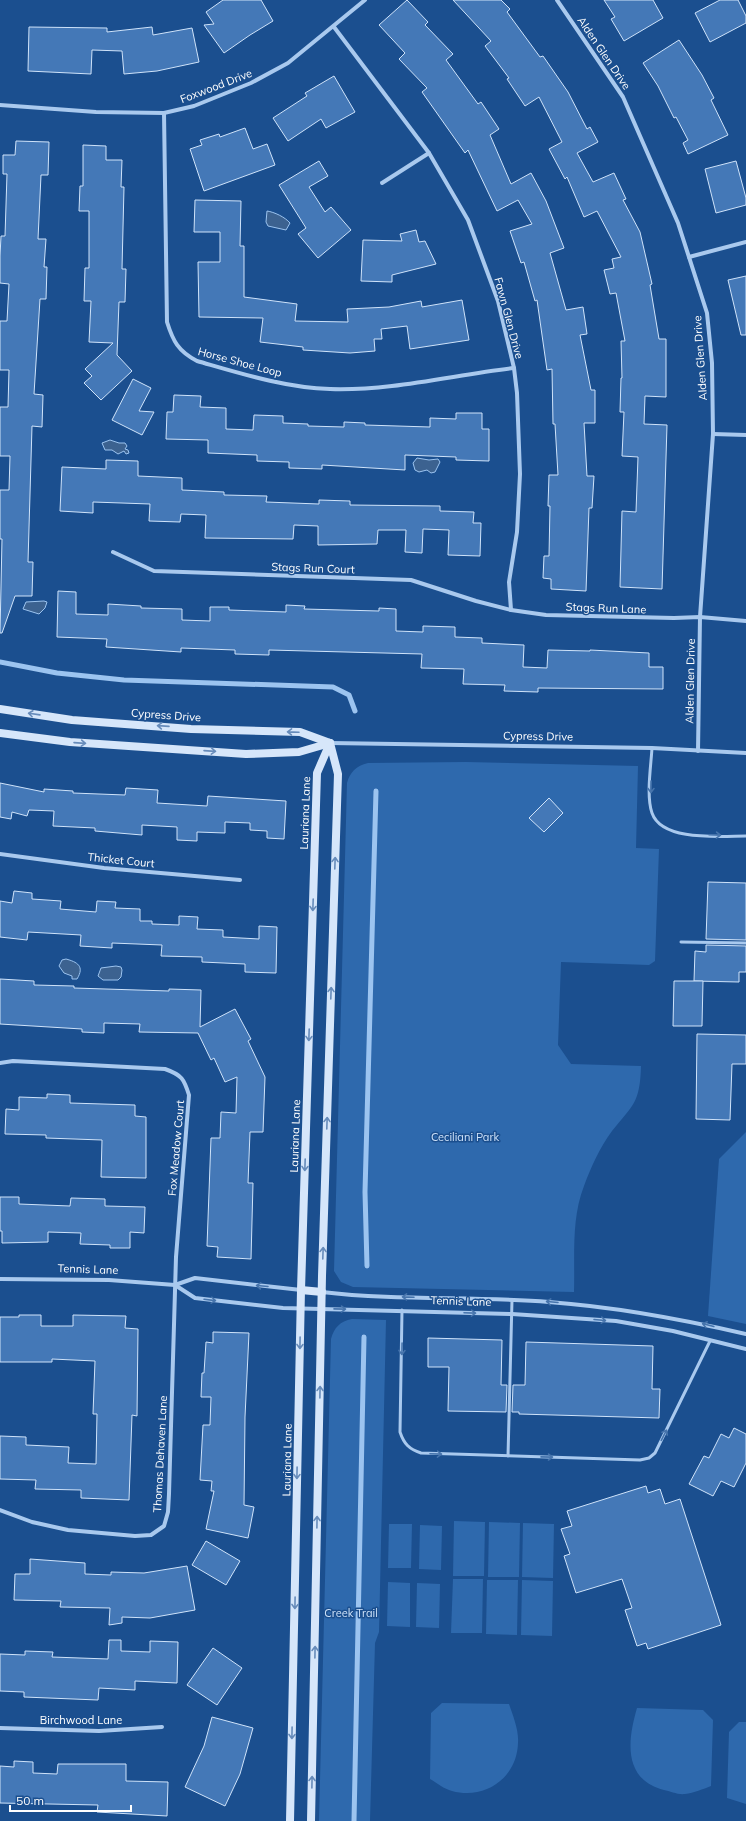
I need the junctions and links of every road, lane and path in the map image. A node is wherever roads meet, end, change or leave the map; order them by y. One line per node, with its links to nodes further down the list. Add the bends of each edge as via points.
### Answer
1 (365, 0): 3 (street, Foxwood Drive)
2 (558, 0): 9 (street, Alden Glen Drive, via 623,97 678,223)
3 (334, 27): 5 (street, Foxwood Drive, via 288,63 251,84 194,106); 6 (street, Fawn Glen Drive)
4 (0, 105): 5 (street, Foxwood Drive, via 96,112)
5 (164, 113): 10 (street, Horse Shoe Loop, via 167,322 173,342 187,356 267,380 329,389 397,386)
6 (429, 153): 7 (street); 10 (street, Fawn Glen Drive, via 468,220 498,301)
7 (382, 183)
8 (746, 242): 9 (street)
9 (689, 257): 11 (street, Alden Glen Drive, via 707,313 712,363)
10 (514, 368): 14 (street, Fawn Glen Drive, via 520,474 517,532 509,582)
11 (713, 434): 12 (street); 15 (street, Alden Glen Drive)
12 (746, 435)
13 (113, 552): 14 (street, Stags Run Court, via 154,570 231,575 411,580)
14 (511, 610): 15 (street, Stags Run Lane, via 546,615)
15 (700, 618): 16 (street, Stags Run Lane); 21 (street, Alden Glen Drive)
16 (746, 621)
17 (0, 709): 19 (street, Cypress Drive, one-way to 17, via 300,732 72,720)
18 (0, 734): 19 (street, Cypress Drive, one-way to 19, via 70,742 246,754 299,752)
19 (330, 743): 20 (street, Cypress Drive); 31 (street, Lauriana Lane, one-way to 31, via 317,773); 32 (street, one-way to 19, via 338,774)
20 (652, 748): 21 (street, Cypress Drive); 23 (lane, one-way to 23, via 650,803 652,814 659,825 669,831 684,834)
21 (698, 751): 22 (street, Cypress Drive)
22 (746, 753)
23 (746, 836)
24 (0, 854): 25 (street, Thicket Court, via 104,868)
25 (240, 880)
26 (682, 942): 27 (lane)
27 (746, 944)
28 (0, 1063): 30 (street, Fox Meadow Court, via 13,1061 165,1069 177,1073 184,1081 189,1095)
29 (0, 1279): 30 (street, Tennis Lane, via 110,1280)
30 (175, 1286): 31 (street, Tennis Lane, one-way to 30, via 195,1278); 34 (street, Tennis Lane, one-way to 34, via 195,1298); 42 (street, Thomas Dehaven Lane, via 169,1494 164,1526 151,1535 135,1536 68,1530 32,1522)
31 (301, 1290): 32 (street, Tennis Lane); 34 (street, Lauriana Lane)
32 (322, 1292): 33 (street, Tennis Lane, one-way to 32, via 380,1297); 35 (street)
33 (512, 1300): 37 (lane); 38 (street, Tennis Lane, one-way to 33, via 620,1309)
34 (301, 1308): 35 (street, Tennis Lane); 45 (street, Lauriana Lane, one-way to 45)
35 (322, 1308): 36 (street, Tennis Lane, one-way to 36); 46 (street, one-way to 35)
36 (402, 1310): 37 (street, Tennis Lane, one-way to 37); 41 (lane, one-way to 41, via 400,1432 410,1450 420,1453)
37 (512, 1314): 39 (street, Tennis Lane, one-way to 39, via 616,1321 673,1331); 41 (lane)
38 (746, 1334)
39 (710, 1341): 40 (street, Tennis Lane); 41 (lane, one-way to 39, via 640,1460 649,1458 655,1453)
40 (746, 1350)
41 (508, 1456)
42 (0, 1510)
43 (0, 1728): 44 (street, Birchwood Lane, via 99,1731)
44 (162, 1728)
45 (290, 1821)
46 (311, 1821)

